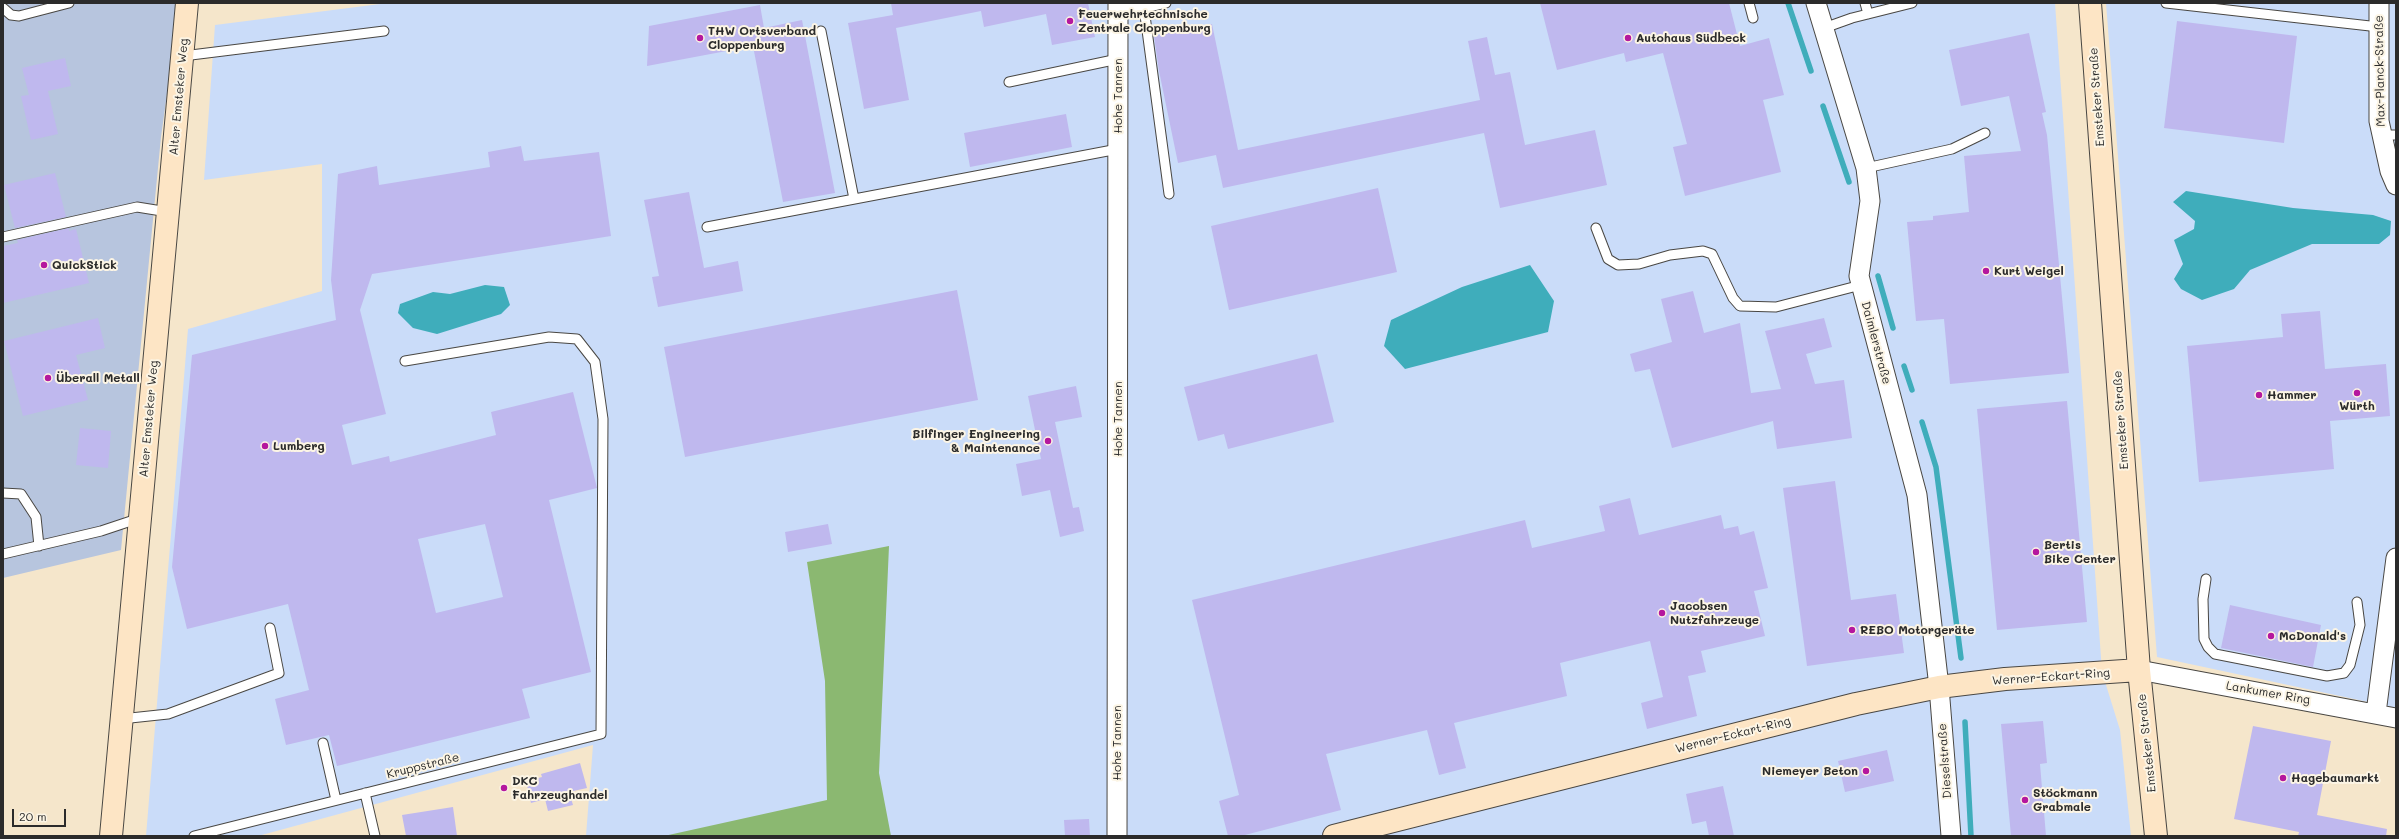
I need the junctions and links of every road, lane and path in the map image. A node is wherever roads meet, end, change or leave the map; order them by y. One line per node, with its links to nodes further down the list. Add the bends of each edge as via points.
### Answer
1 (69, 3): 12 (lane, via 19,16 11,15)
2 (188, 3): 20 (street, Alter Emsteker Weg)
3 (1166, 3): 13 (lane)
4 (1749, 3): 15 (lane)
5 (1816, 3): 17 (street, Daimlerstraße)
6 (1865, 3): 14 (lane)
7 (1912, 3): 14 (lane)
8 (2090, 3): 44 (street, Emsteker Straße)
9 (2166, 3): 16 (lane)
10 (2379, 3): 16 (street, Max-Planck-Straße)
11 (1118, 6): 13 (lane); 21 (street, Hohe Tannen)
12 (3, 8)
13 (1144, 8): 28 (lane)
14 (1868, 14): 17 (lane)
15 (1753, 18)
16 (2379, 27): 24 (street, Max-Planck-Straße, via 2380,121)
17 (1824, 28): 26 (street, Daimlerstraße)
18 (384, 31): 20 (lane)
19 (821, 31): 29 (lane)
20 (183, 56): 30 (street, Alter Emsteker Weg)
21 (1118, 59): 22 (lane); 25 (street, Hohe Tannen)
22 (1009, 82)
23 (1985, 133): 26 (lane, via 1952,149)
24 (2389, 135): 27 (street, Max-Planck-Straße, via 2390,170)
25 (1118, 149): 29 (lane); 56 (street, Hohe Tannen)
26 (1866, 168): 34 (street, Daimlerstraße, via 1870,201 1859,276)
27 (2396, 185)
28 (1169, 194)
29 (854, 199): 31 (lane)
30 (168, 212): 33 (lane, via 136,206); 37 (street, Alter Emsteker Weg)
31 (707, 227)
32 (1596, 228): 34 (lane, via 1608,259 1618,265 1639,264 1670,255 1703,251 1712,254 1733,298 1740,306 1776,307)
33 (3, 237)
34 (1861, 285): 45 (street, Daimlerstraße, via 1917,495)
35 (405, 360): 50 (lane, Kruppstraße, via 549,337 577,339 595,362 603,419 601,734)
36 (3, 493): 38 (lane, via 21,494 36,518)
37 (140, 518): 38 (lane, via 101,531); 48 (street, Alter Emsteker Weg)
38 (39, 546): 39 (lane)
39 (3, 554)
40 (2396, 558): 46 (street)
41 (2206, 579): 42 (lane, via 2203,599 2204,639 2215,654 2327,676 2344,672 2350,664 2360,625)
42 (2357, 602)
43 (270, 628): 48 (lane, via 279,673 168,714)
44 (2139, 670): 45 (street, Werner-Eckart-Ring); 46 (street, Lankumer Ring); 59 (street, Emsteker Straße)
45 (1939, 687): 52 (street, Werner-Eckart-Ring, via 1856,704); 58 (street, Dieselstraße)
46 (2376, 713): 47 (street, Lankumer Ring)
47 (2396, 718)
48 (121, 719): 53 (street, Alter Emsteker Weg)
49 (323, 744): 51 (lane)
50 (365, 793): 51 (lane, Kruppstraße); 55 (lane)
51 (336, 800): 54 (lane, Kruppstraße)
52 (1369, 832): 57 (street, Werner-Eckart-Ring)
53 (111, 836)
54 (194, 836)
55 (375, 836)
56 (1117, 836)
57 (1334, 836)
58 (1951, 836)
59 (2156, 836)

